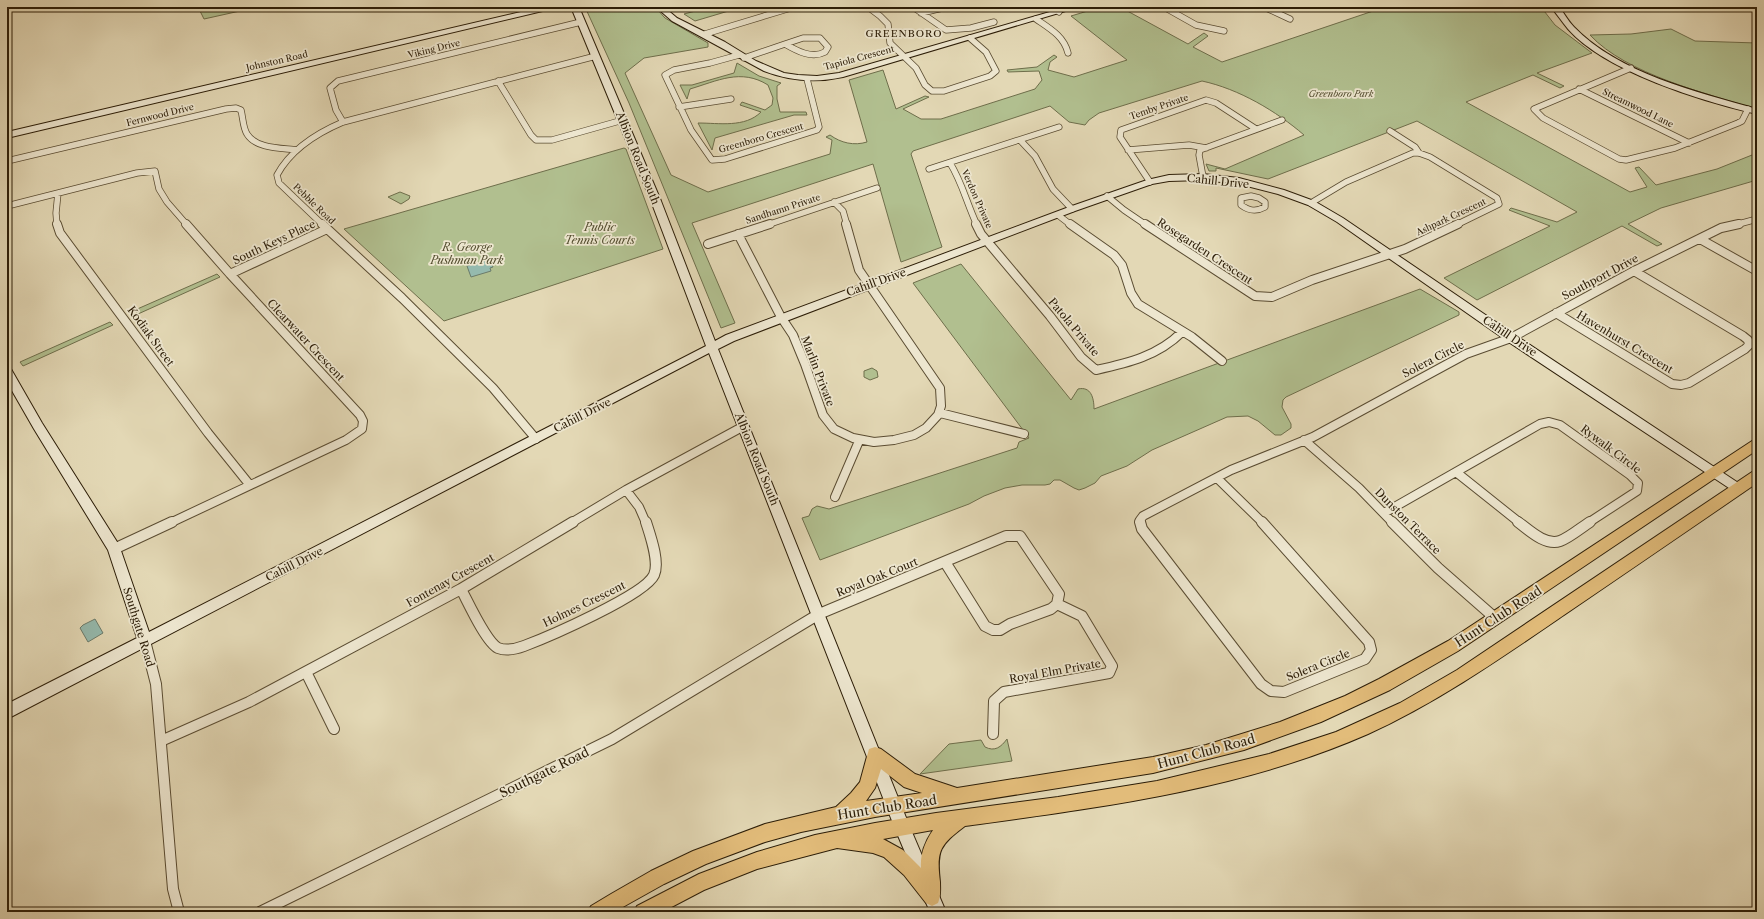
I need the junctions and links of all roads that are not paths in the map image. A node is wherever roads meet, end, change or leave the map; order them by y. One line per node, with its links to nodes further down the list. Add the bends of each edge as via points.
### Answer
1 (551, 7): 43 (street, Johnston Road)
2 (575, 7): 17 (street, Albion Road South)
3 (660, 7): 21 (street, Tapiola Crescent, via 673,18)
4 (794, 7): 21 (street)
5 (868, 7): 28 (street, via 887,22 889,40)
6 (913, 7): 14 (street)
7 (947, 7): 14 (street)
8 (1052, 7): 13 (street)
9 (1075, 7): 13 (street, Tapiola Crescent)
10 (1164, 7): 20 (street, via 1196,25)
11 (1267, 7): 16 (street)
12 (1555, 7): 29 (street, via 1564,21 1591,44)
13 (1059, 12): 15 (street, Tapiola Crescent)
14 (921, 13): 19 (street, via 946,30)
15 (1036, 18): 22 (street, Tapiola Crescent); 25 (street, via 1066,43)
16 (1290, 19)
17 (581, 22): 26 (street, Albion Road South); 39 (street, Viking Drive, via 338,80 330,88 336,110)
18 (994, 22): 19 (street)
19 (971, 28): 22 (street)
20 (1224, 32)
21 (705, 34): 27 (street, Tapiola Crescent)
22 (980, 35): 23 (street, Tapiola Crescent)
23 (970, 38): 28 (street, Tapiola Crescent); 28 (street, via 988,53 996,71 990,76 944,91 932,91 925,85 916,68)
24 (785, 44): 24 (street, via 796,52 807,55 820,54 828,47 824,40 815,37); 27 (street)
25 (1068, 52)
26 (596, 56): 31 (street, Pebble Road); 37 (street, Albion Road South)
27 (742, 56): 30 (street, Tapiola Crescent, via 777,74); 34 (street, Greenboro Crescent, via 674,70 665,75)
28 (904, 56): 30 (street, Tapiola Crescent, via 840,75)
29 (1630, 68): 32 (street); 35 (street, via 1680,89)
30 (807, 79): 34 (street, Greenboro Crescent, via 819,127 817,130 725,159 712,160 702,149)
31 (498, 81): 37 (street, via 536,140 552,140); 39 (street, Pebble Road)
32 (1579, 89): 45 (street, Streamwood Lane); 45 (street, via 1534,109 1543,118 1619,159 1632,160)
33 (731, 99): 34 (street)
34 (679, 107)
35 (1748, 109): 36 (street); 45 (street, via 1742,121)
36 (1757, 112)
37 (623, 120): 80 (street, Albion Road South)
38 (1282, 120): 41 (street)
39 (343, 122): 47 (street, Pebble Road, via 326,128)
40 (1059, 127): 44 (street, Verdon Private)
41 (1256, 129): 46 (street); 48 (street, Temby Private, via 1216,103 1206,100 1120,130 1120,137)
42 (1390, 131): 49 (street, Ashpark Crescent)
43 (7, 135)
44 (1020, 140): 51 (street, Verdon Private); 63 (street, via 1035,156 1053,189)
45 (1689, 143)
46 (1207, 148): 48 (street, via 1189,145); 53 (street, via 1200,150 1199,155)
47 (297, 150): 50 (street, Fernwood Drive, via 255,142 248,135 241,110 231,108); 66 (street, Pebble Road, via 276,175 280,183)
48 (1128, 150): 54 (street, Temby Private)
49 (1419, 153): 61 (street, via 1413,153 1338,187); 71 (street, Ashpark Crescent, via 1491,194 1497,198 1499,204 1405,249)
50 (7, 162)
51 (950, 163): 52 (street, Verdon Private); 69 (street, Verdon Private, via 959,178 978,228)
52 (929, 169)
53 (1204, 177): 54 (street, Cahill Drive, via 1169,178); 55 (street, Cahill Drive)
54 (1150, 182): 58 (street, Cahill Drive)
55 (1260, 186): 59 (street); 61 (street, Cahill Drive)
56 (878, 188): 60 (street, Sandhamn Private)
57 (58, 193): 62 (street, Clearwater Crescent); 74 (street, Clearwater Crescent, via 137,173 155,172 161,194); 94 (street, Kodiak Street, via 55,215 60,233 208,433)
58 (1107, 196): 63 (street, Cahill Drive); 71 (street, Rosegarden Crescent, via 1124,210 1255,296 1272,297 1312,280)
59 (1255, 197)
60 (834, 202): 67 (street, Sandhamn Private); 75 (street, Sandhamn Private, via 842,212 857,265)
61 (1311, 203): 71 (street, Cahill Drive)
62 (7, 206)
63 (1072, 209): 64 (street, Cahill Drive)
64 (1058, 215): 69 (street, Cahill Drive); 78 (street, via 1114,255 1122,265 1131,293 1138,304)
65 (1757, 219): 68 (street, Southport Drive, via 1721,228)
66 (327, 229): 74 (street, South Keys Place); 86 (street, Pebble Road, via 402,298 493,388)
67 (738, 234): 70 (street, Sandhamn Private); 77 (street, Sandhamn Private)
68 (1700, 239): 72 (street, Southport Drive); 73 (street)
69 (989, 241): 75 (street, Cahill Drive); 78 (street, Patola Private, via 1081,357 1096,370 1157,352 1177,339)
70 (708, 244)
71 (1388, 254): 79 (street, Cahill Drive)
72 (1634, 271): 76 (street, Southport Drive); 76 (street, Havenhurst Crescent, via 1743,336 1749,345 1689,383 1676,385)
73 (1757, 271)
74 (230, 274): 94 (street, Clearwater Crescent, via 363,421 362,429 346,440)
75 (868, 285): 77 (street, Cahill Drive); 83 (street, via 940,388)
76 (1556, 313): 79 (street, Southport Drive)
77 (781, 317): 80 (street, Cahill Drive); 88 (street, Marlin Private, via 789,327 801,353 824,418 835,429)
78 (1182, 332): 81 (street)
79 (1511, 338): 87 (street, Solera Circle, via 1466,354); 91 (street, Cahill Drive)
80 (712, 347): 84 (street, Albion Road South); 86 (street, Cahill Drive)
81 (1222, 361)
82 (7, 372): 99 (street, Southgate Road)
83 (940, 413): 85 (street); 88 (street, Marlin Private, via 930,425 917,434 889,442)
84 (744, 426): 96 (street, Fontenay Crescent); 103 (street, Albion Road South)
85 (1024, 434)
86 (536, 439): 105 (street, Cahill Drive)
87 (1304, 440): 93 (street, Solera Circle); 98 (street, Dunston Terrace)
88 (859, 441): 97 (street)
89 (1757, 444): 91 (main road, Hunt Club Road)
90 (1456, 472): 90 (street, Rywalk Circle, via 1535,535 1550,541 1560,541 1630,495 1637,490 1638,483 1560,425 1549,422 1540,424); 98 (street, Rywalk Circle)
91 (1714, 472): 95 (street, Cahill Drive); 104 (main road, Hunt Club Road)
92 (1757, 476): 95 (main road, Hunt Club Road)
93 (1217, 478): 93 (street, Solera Circle, via 1143,516 1140,527 1261,684 1271,691 1284,692 1365,659 1371,650 1369,642 1262,522)
94 (249, 484): 99 (street, Clearwater Crescent)
95 (1739, 489): 115 (main road, Hunt Club Road, via 1460,677 1405,708 1368,725 1273,761 1205,778 1120,796)
96 (626, 490): 101 (street, Fontenay Crescent); 101 (street, Holmes Crescent, via 641,510 657,567 654,578 624,598 524,646 507,650 497,649 490,642)
97 (835, 497)
98 (1384, 513): 104 (street, Dunston Terrace, via 1438,568)
99 (114, 549): 105 (street, Southgate Road)
100 (945, 562): 102 (street, via 985,626 993,630 1000,630 1051,609); 102 (street, Royal Oak Court, via 1006,536 1020,536 1059,594); 103 (street, Royal Oak Court)
101 (461, 589): 106 (street, Fontenay Crescent)
102 (1057, 604): 109 (street, Royal Elm Private, via 1082,616 1112,666 1109,673 1004,692 994,701)
103 (819, 614): 111 (street, Albion Road South); 120 (street, Southgate Road, via 612,739)
104 (1495, 618): 112 (main road, Hunt Club Road, via 1432,659 1377,690 1272,733 1159,764)
105 (145, 641): 107 (street, Cahill Drive); 110 (street, Southgate Road, via 156,684)
106 (306, 672): 108 (street); 110 (street, Fontenay Crescent, via 249,702)
107 (7, 712)
108 (334, 729)
109 (993, 734)
110 (161, 741): 119 (street, Southgate Road, via 172,889)
111 (875, 755): 112 (main road, via 910,781); 113 (street, Albion Road South); 114 (main road, via 867,789)
112 (956, 796): 113 (main road, Hunt Club Road)
113 (894, 805): 114 (main road, Hunt Club Road); 116 (street, Albion Road South)
114 (840, 814): 121 (main road, Hunt Club Road, via 785,827 724,847 661,874)
115 (962, 818): 116 (main road, Hunt Club Road); 118 (main road, via 944,829 930,849)
116 (902, 826): 117 (main road, Hunt Club Road); 118 (street, Albion Road South)
117 (831, 839): 118 (main road, via 870,844 890,851 905,863); 122 (main road, Hunt Club Road, via 773,854 717,874)
118 (935, 905)
119 (179, 912)
120 (260, 912)
121 (597, 912)
122 (643, 912)

